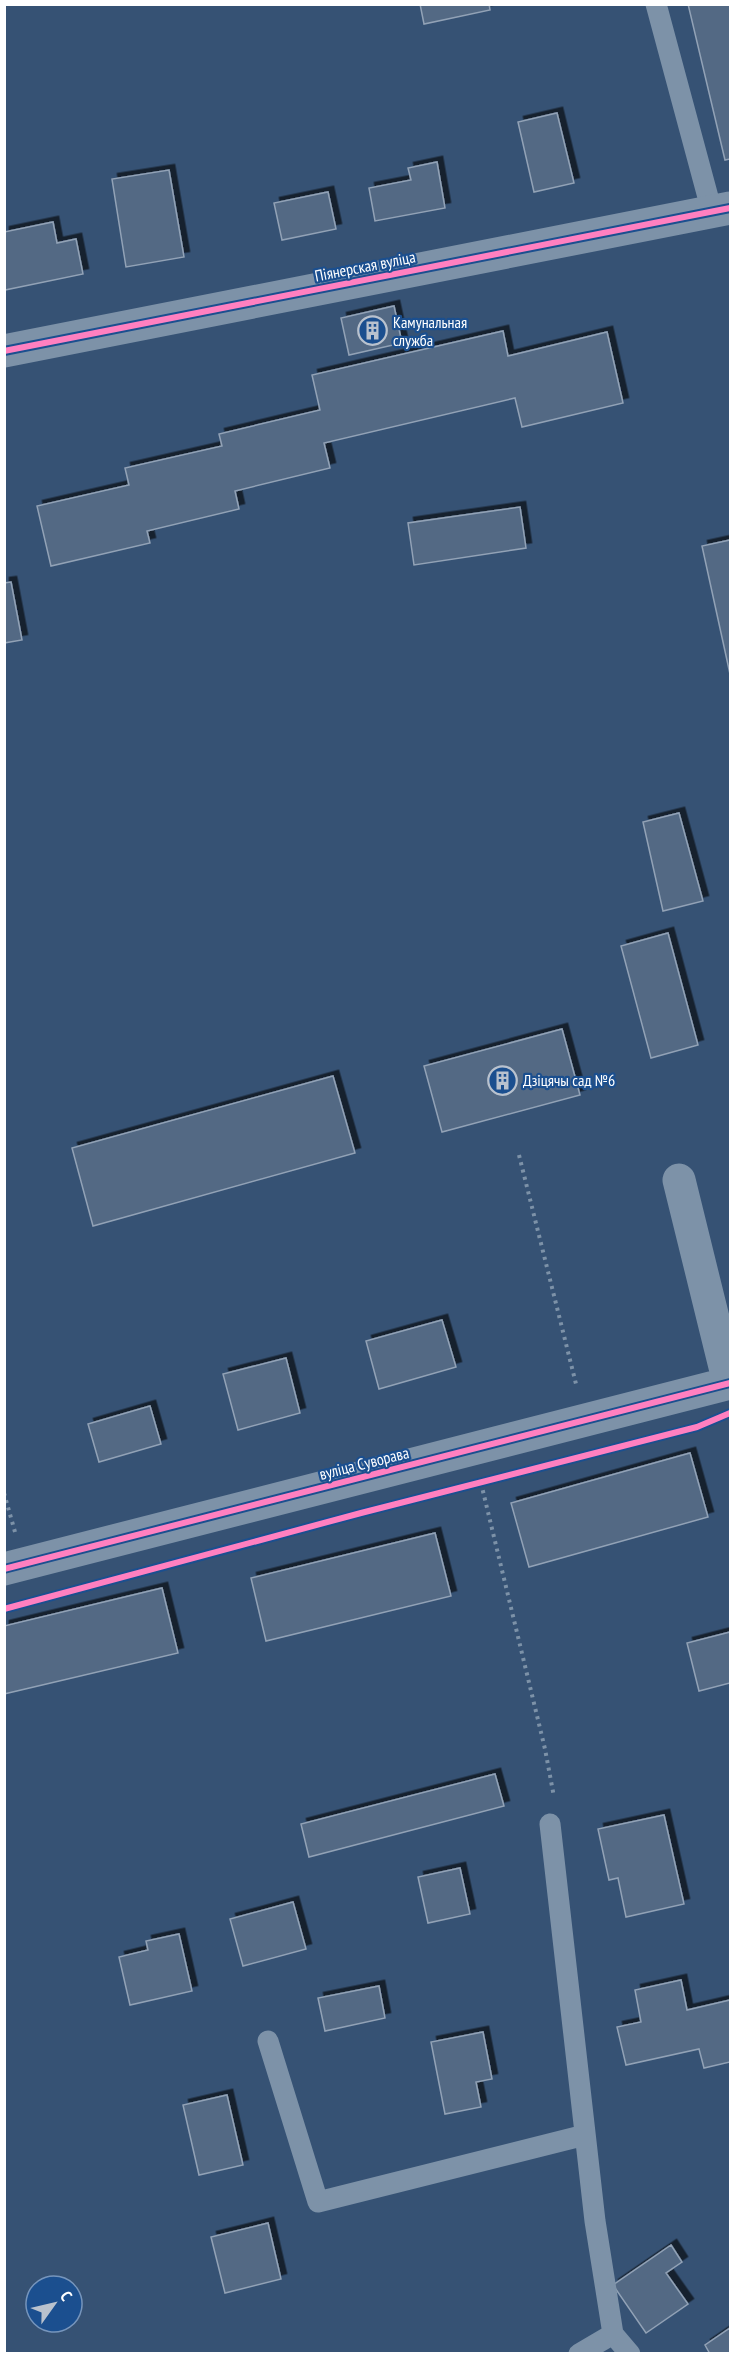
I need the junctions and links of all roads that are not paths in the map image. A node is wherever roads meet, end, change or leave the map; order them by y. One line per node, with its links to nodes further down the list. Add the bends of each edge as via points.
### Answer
1 (656, 4): 2 (lane)
2 (721, 210): 3 (street, Піянерская вуліца)
3 (4, 351)
4 (679, 1180): 5 (street)
5 (730, 1383): 6 (street, вуліца Суворава)
6 (4, 1569)
7 (550, 1824): 9 (lane)
8 (268, 2041): 9 (lane, via 318,2202)
9 (585, 2134): 10 (lane)
10 (613, 2334): 11 (lane); 12 (lane)
11 (579, 2354)
12 (630, 2354)

